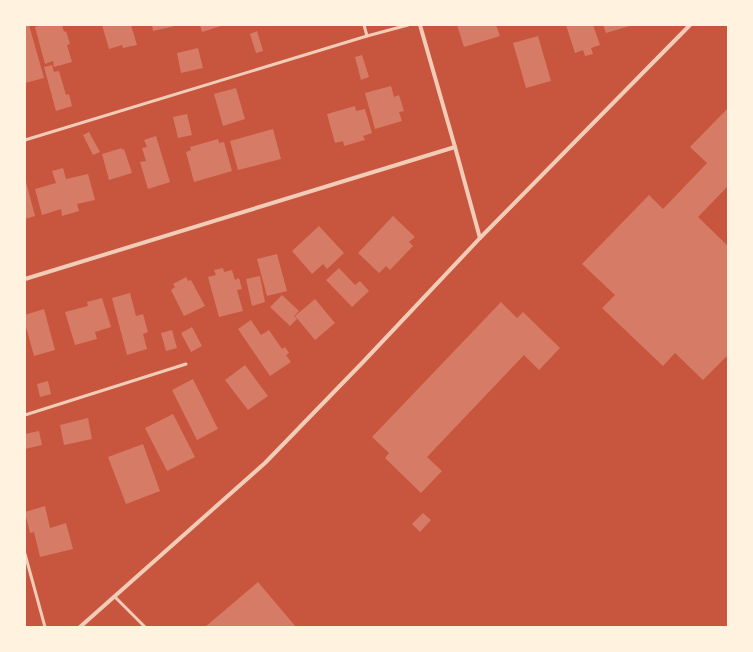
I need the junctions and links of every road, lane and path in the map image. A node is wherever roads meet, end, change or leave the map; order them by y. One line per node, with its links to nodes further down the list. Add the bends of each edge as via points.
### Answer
1 (364, 25): 5 (lane)
2 (408, 25): 5 (lane)
3 (420, 25): 7 (street)
4 (690, 25): 8 (street)
5 (367, 36): 6 (lane)
6 (25, 140)
7 (455, 147): 8 (street); 9 (street)
8 (480, 238): 13 (street, via 265,463)
9 (25, 279)
10 (186, 364): 11 (lane)
11 (25, 415)
12 (25, 554): 14 (lane)
13 (115, 597): 15 (street); 16 (lane)
14 (46, 627)
15 (80, 627)
16 (145, 627)

